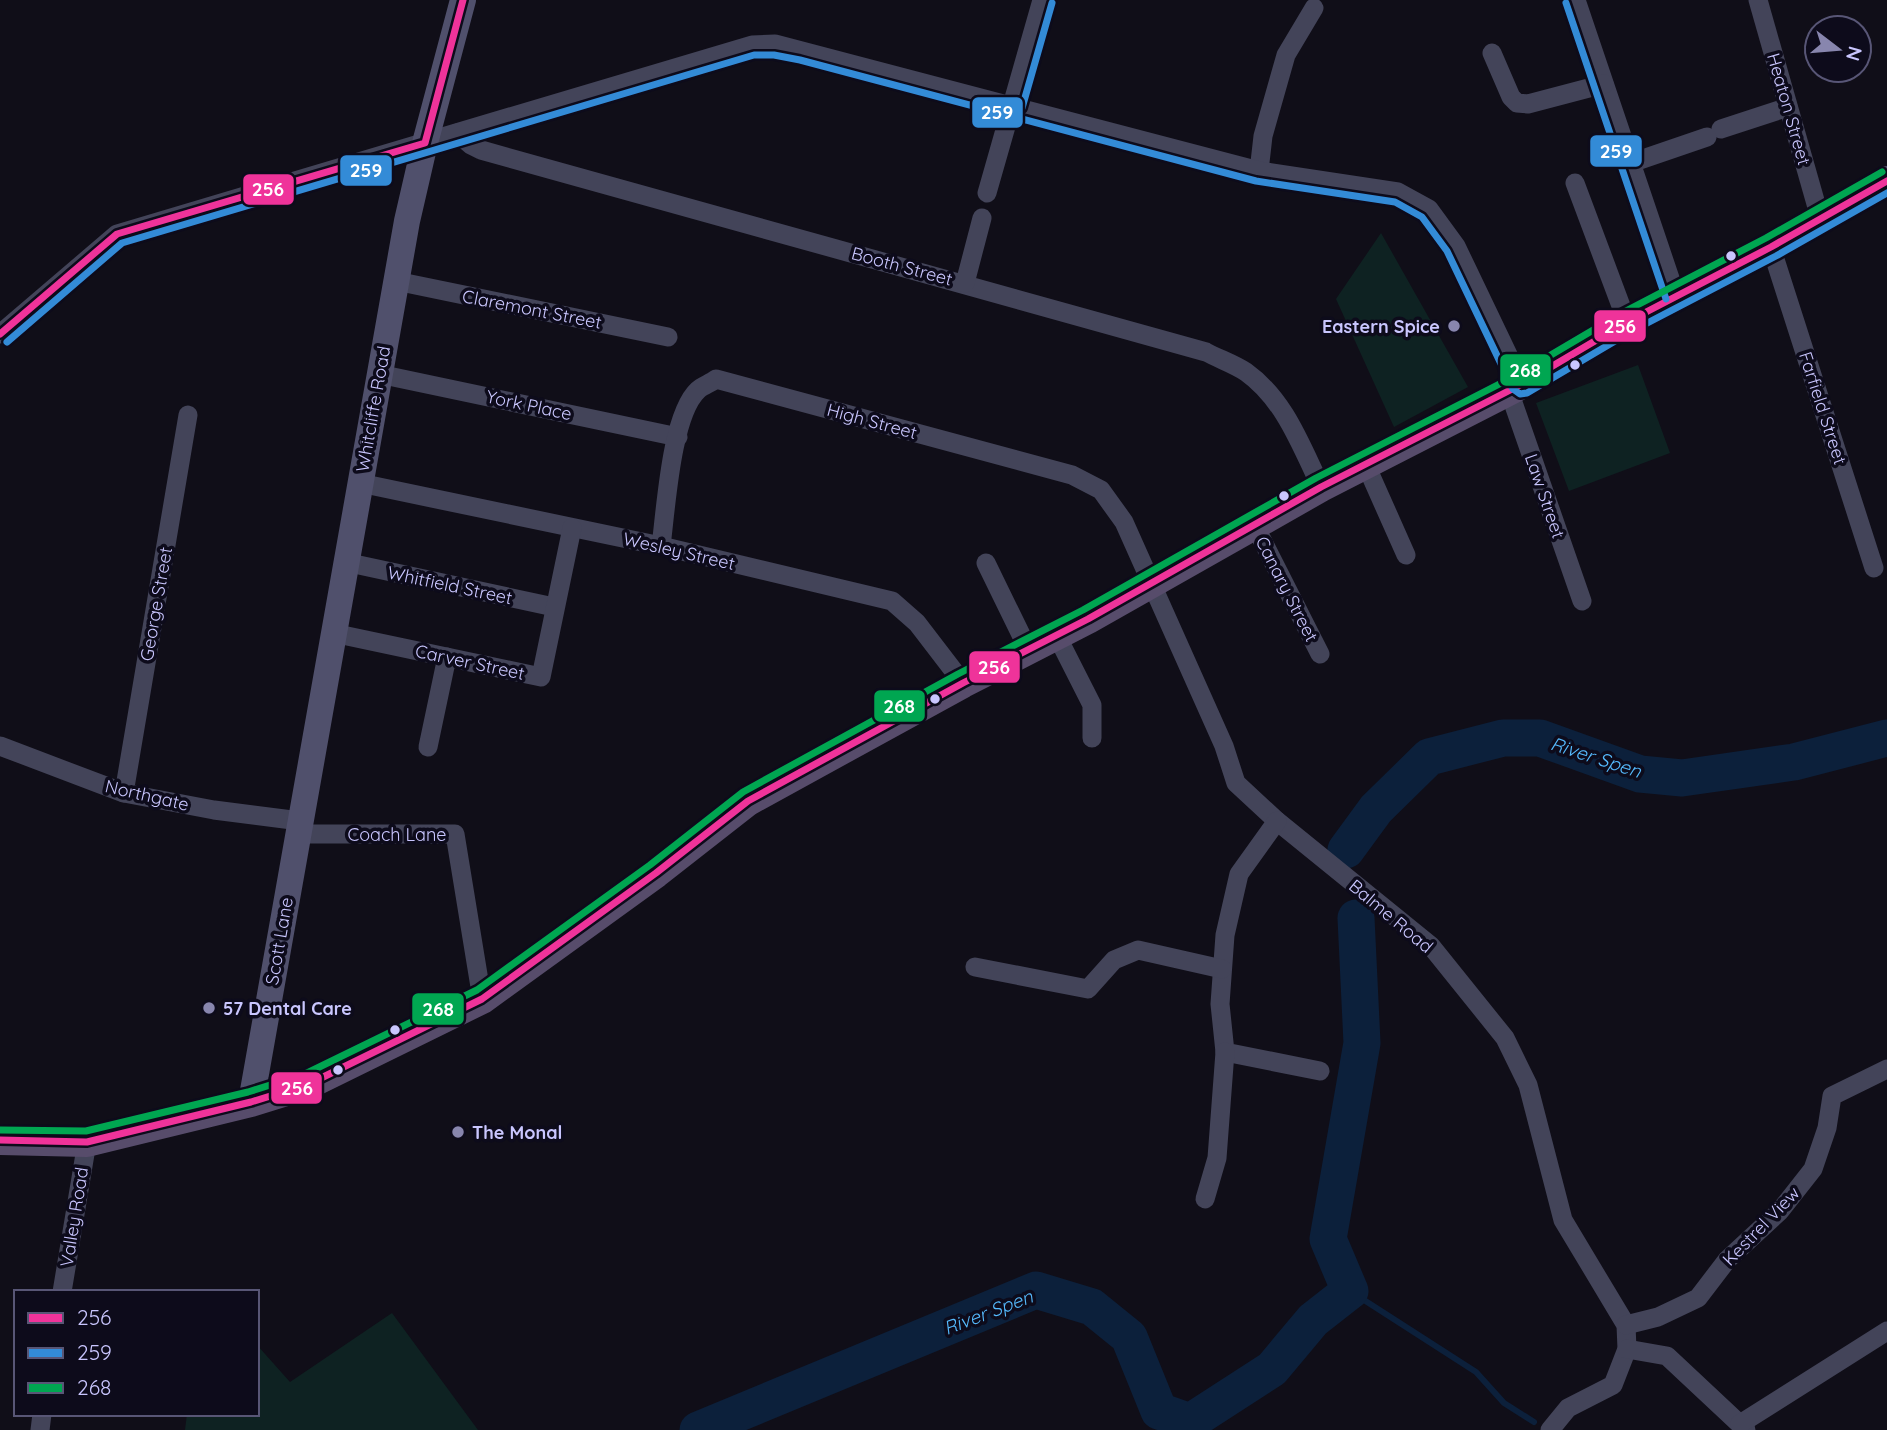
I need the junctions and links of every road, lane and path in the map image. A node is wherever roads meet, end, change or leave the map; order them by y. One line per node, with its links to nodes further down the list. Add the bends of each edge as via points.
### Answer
1 (463, 0): 11 (main road, Whitcliffe Road)
2 (1042, 0): 8 (street)
3 (1576, 0): 7 (street)
4 (1758, 0): 9 (street, Heaton Street)
5 (1314, 8): 13 (street, via 1286,54 1263,136)
6 (1492, 53): 7 (street, via 1517,103)
7 (1604, 84): 12 (street)
8 (1012, 105): 10 (street, Law Street, via 764,44); 13 (street, Law Street); 16 (street)
9 (1788, 107): 12 (street); 18 (street, Heaton Street)
10 (457, 133): 11 (street); 21 (street, Booth Street, via 481,150)
11 (425, 143): 20 (main road, Whitcliffe Road); 24 (street, via 117,234)
12 (1631, 163): 22 (street)
13 (1259, 171): 27 (street, Law Street, via 1398,192 1429,209 1456,246)
14 (1887, 181): 18 (main road)
15 (1575, 183): 23 (street)
16 (987, 193)
17 (982, 218): 21 (street)
18 (1820, 218): 19 (main road)
19 (1771, 247): 22 (main road); 39 (street, Farfield Street)
20 (396, 281): 25 (street, Claremont Street); 26 (main road, Whitcliffe Road)
21 (965, 283): 32 (street, Booth Street, via 1206,352 1245,372 1281,407)
22 (1676, 296): 23 (main road)
23 (1627, 322): 27 (main road)
24 (0, 334)
25 (668, 337)
26 (379, 374): 29 (street, York Place); 31 (main road, Whitcliffe Road)
27 (1516, 388): 30 (main road); 41 (street, Law Street)
28 (188, 415): 52 (street, George Street)
29 (678, 437): 35 (street, High Street); 40 (street, High Street, via 683,412 698,390 716,379 1072,475 1101,490 1124,522)
30 (1366, 465): 32 (main road); 36 (street)
31 (360, 483): 34 (street, Wesley Street); 37 (main road, Whitcliffe Road)
32 (1321, 487): 33 (main road)
33 (1254, 524): 40 (main road); 46 (street, Canary Street)
34 (572, 528): 35 (street, Wesley Street); 42 (street, Carver Street)
35 (661, 547): 48 (street, Wesley Street, via 892,601 917,623)
36 (1406, 555)
37 (345, 562): 42 (street, Whitfield Street); 43 (main road, Whitcliffe Road)
38 (986, 563): 45 (street)
39 (1874, 568)
40 (1152, 583): 44 (main road); 53 (street, Balme Road, via 1236,783)
41 (1582, 601)
42 (554, 607): 47 (street, Carver Street, via 541,677)
43 (333, 633): 47 (street, Carver Street); 54 (main road, Whitcliffe Road)
44 (1056, 634): 45 (main road); 49 (street, via 1092,705)
45 (1028, 649): 48 (main road)
46 (1320, 654)
47 (447, 657): 51 (street)
48 (963, 683): 57 (main road, via 748,801)
49 (1092, 738)
50 (0, 746): 52 (street, Northgate)
51 (428, 747)
52 (124, 793): 54 (street, Northgate)
53 (1277, 821): 56 (street, via 1239,874); 66 (street, Balme Road, via 1431,946 1505,1038 1528,1085 1563,1220)
54 (299, 827): 57 (street, Coach Lane, via 455,834); 61 (main road, Scott Lane)
55 (975, 967): 56 (street, via 1088,989 1114,960 1138,950)
56 (1222, 969): 58 (street)
57 (482, 999): 61 (main road, via 309,1084)
58 (1225, 1052): 60 (street); 64 (street, via 1217,1158)
59 (1887, 1069): 66 (street, Kestrel View, via 1832,1096 1813,1169 1780,1210 1727,1260 1698,1298 1658,1317)
60 (1320, 1071)
61 (251, 1102): 63 (main road)
62 (0, 1140): 63 (main road)
63 (86, 1142): 65 (street, Valley Road)
64 (1205, 1199)
65 (62, 1290)
66 (1626, 1325): 68 (street, Balme Road)
67 (1887, 1332): 69 (street)
68 (1627, 1349): 69 (street, via 1667,1356); 70 (street, via 1613,1385 1568,1408)
69 (1743, 1427)
70 (1550, 1430)

